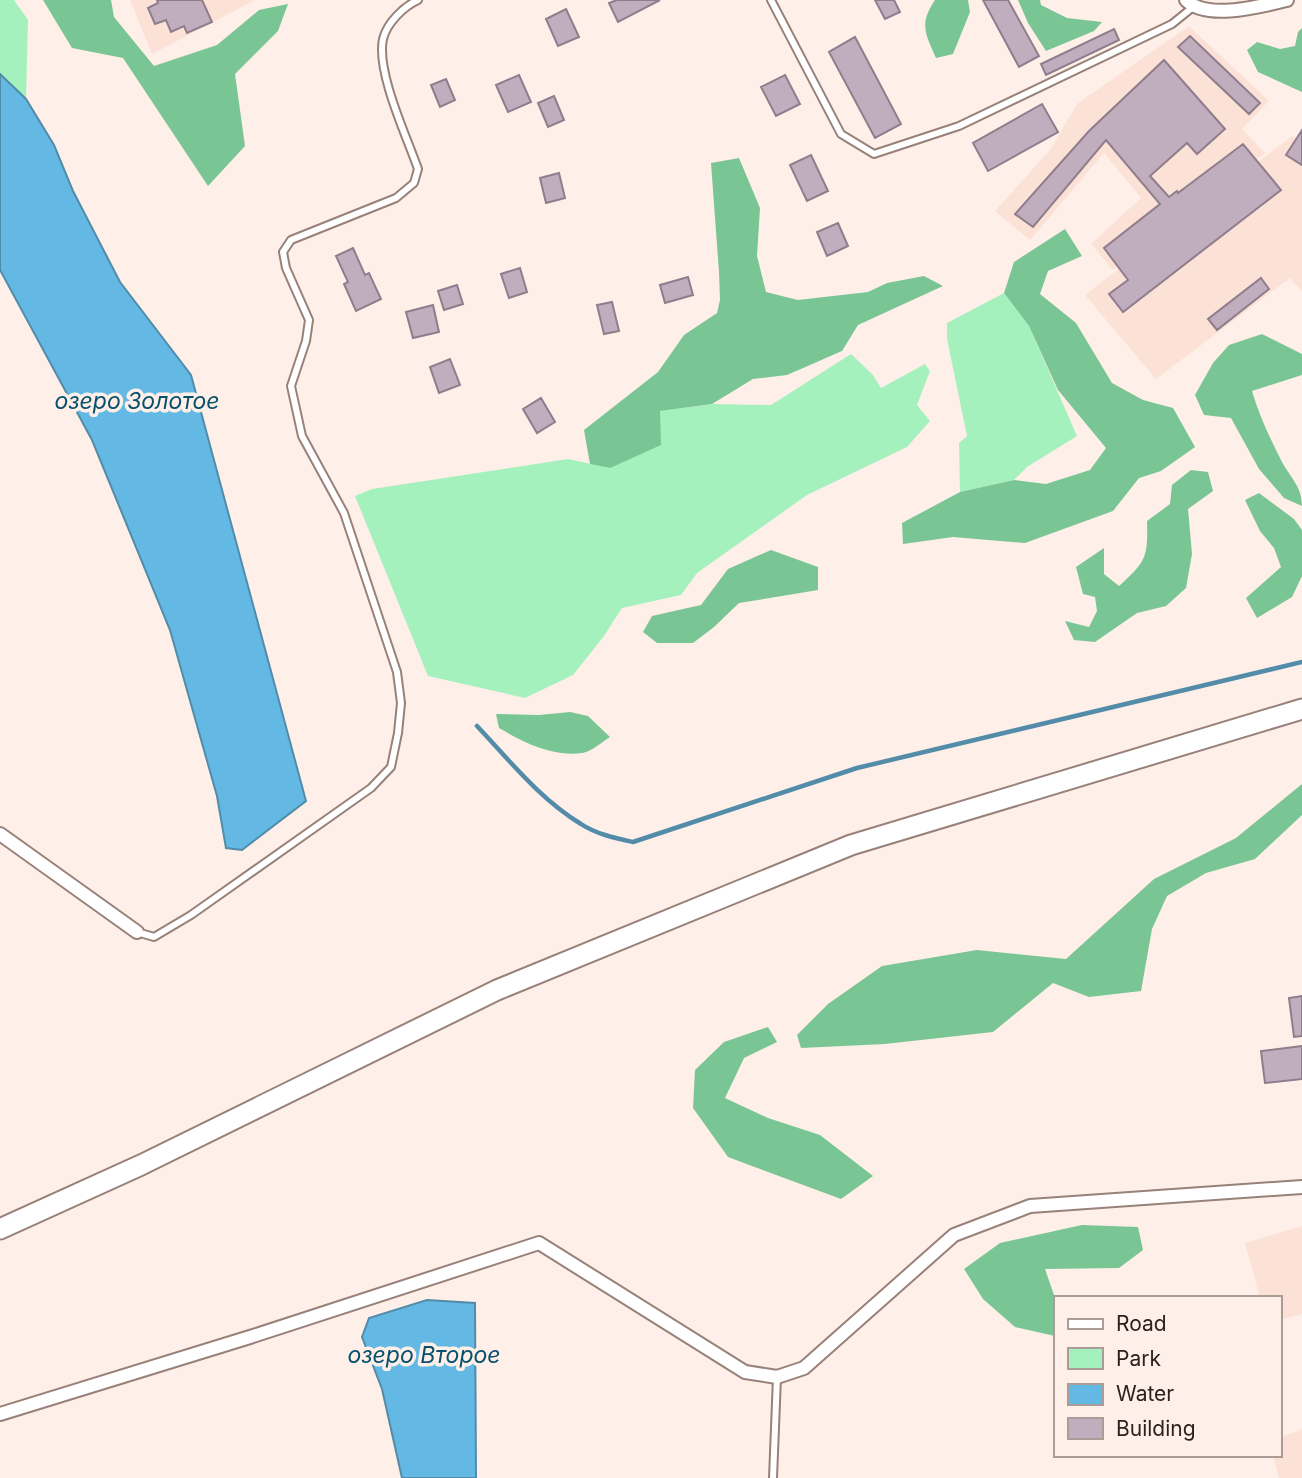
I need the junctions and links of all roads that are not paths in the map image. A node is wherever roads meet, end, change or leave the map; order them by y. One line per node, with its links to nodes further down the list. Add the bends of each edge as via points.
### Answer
1 (418, 0): 7 (lane, via 397,14 383,39 383,71 418,169 414,183 396,198 291,240 283,252 309,320 291,387 302,436 344,513 397,672 401,703 391,767 371,788 191,915 154,937)
2 (771, 0): 4 (lane, via 841,134 874,155 959,126 1172,24)
3 (1287, 0): 4 (street, via 1208,10)
4 (1189, 3)
5 (1302, 709): 9 (main road, via 851,845 497,990)
6 (0, 834): 7 (street)
7 (137, 932)
8 (1302, 1188): 10 (street, via 1030,1206 954,1234 804,1368)
9 (0, 1229)
10 (777, 1377): 11 (street, via 745,1372 539,1243); 12 (lane)
11 (0, 1414)
12 (773, 1478)

